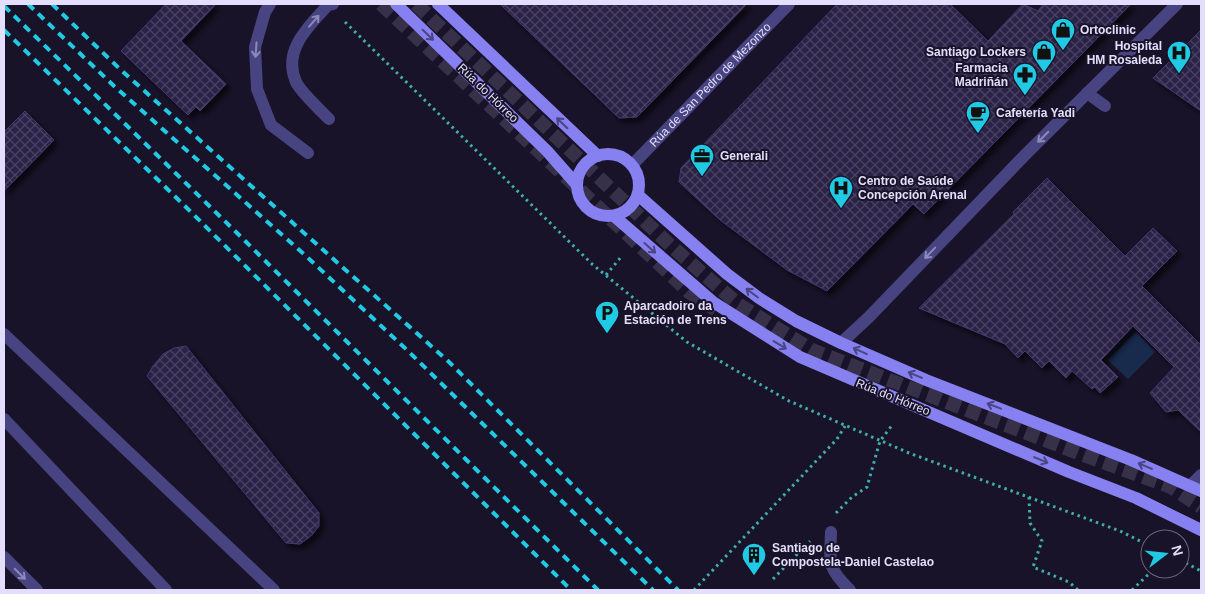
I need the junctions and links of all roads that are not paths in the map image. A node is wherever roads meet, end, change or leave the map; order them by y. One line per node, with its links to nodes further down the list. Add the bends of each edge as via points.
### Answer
1 (270, 4): 10 (street, one-way to 10, via 255,47 257,90 271,125)
2 (333, 4): 9 (street, one-way to 2, via 296,83 291,62 295,45 328,5)
3 (396, 4): 13 (main road, Rúa do Hórreo, one-way to 13, via 547,151)
4 (438, 4): 11 (main road, one-way to 4)
5 (789, 4): 12 (street, Rúa de San Pedro de Mezonzo)
6 (1177, 4): 7 (street)
7 (1087, 93): 8 (street); 17 (street, one-way to 17)
8 (1105, 106)
9 (329, 120)
10 (308, 153)
11 (598, 156): 12 (main road, via 612,155); 13 (main road, via 583,168)
12 (632, 165): 14 (main road, via 639,180)
13 (577, 185): 15 (main road, via 578,194 588,209 605,217)
14 (638, 195): 15 (main road, via 633,205); 17 (main road, one-way to 14, via 759,298)
15 (614, 216): 21 (main road, Rúa do Hórreo, one-way to 21, via 713,302 800,357 1136,498)
16 (4, 334): 26 (street)
17 (840, 343): 20 (main road, one-way to 17)
18 (4, 419): 25 (street)
19 (1201, 475): 20 (street)
20 (1195, 488)
21 (1201, 530)
22 (832, 532): 27 (street, via 830,562 838,578)
23 (4, 557): 24 (street, one-way to 24)
24 (37, 590)
25 (166, 590)
26 (274, 590)
27 (850, 590)

